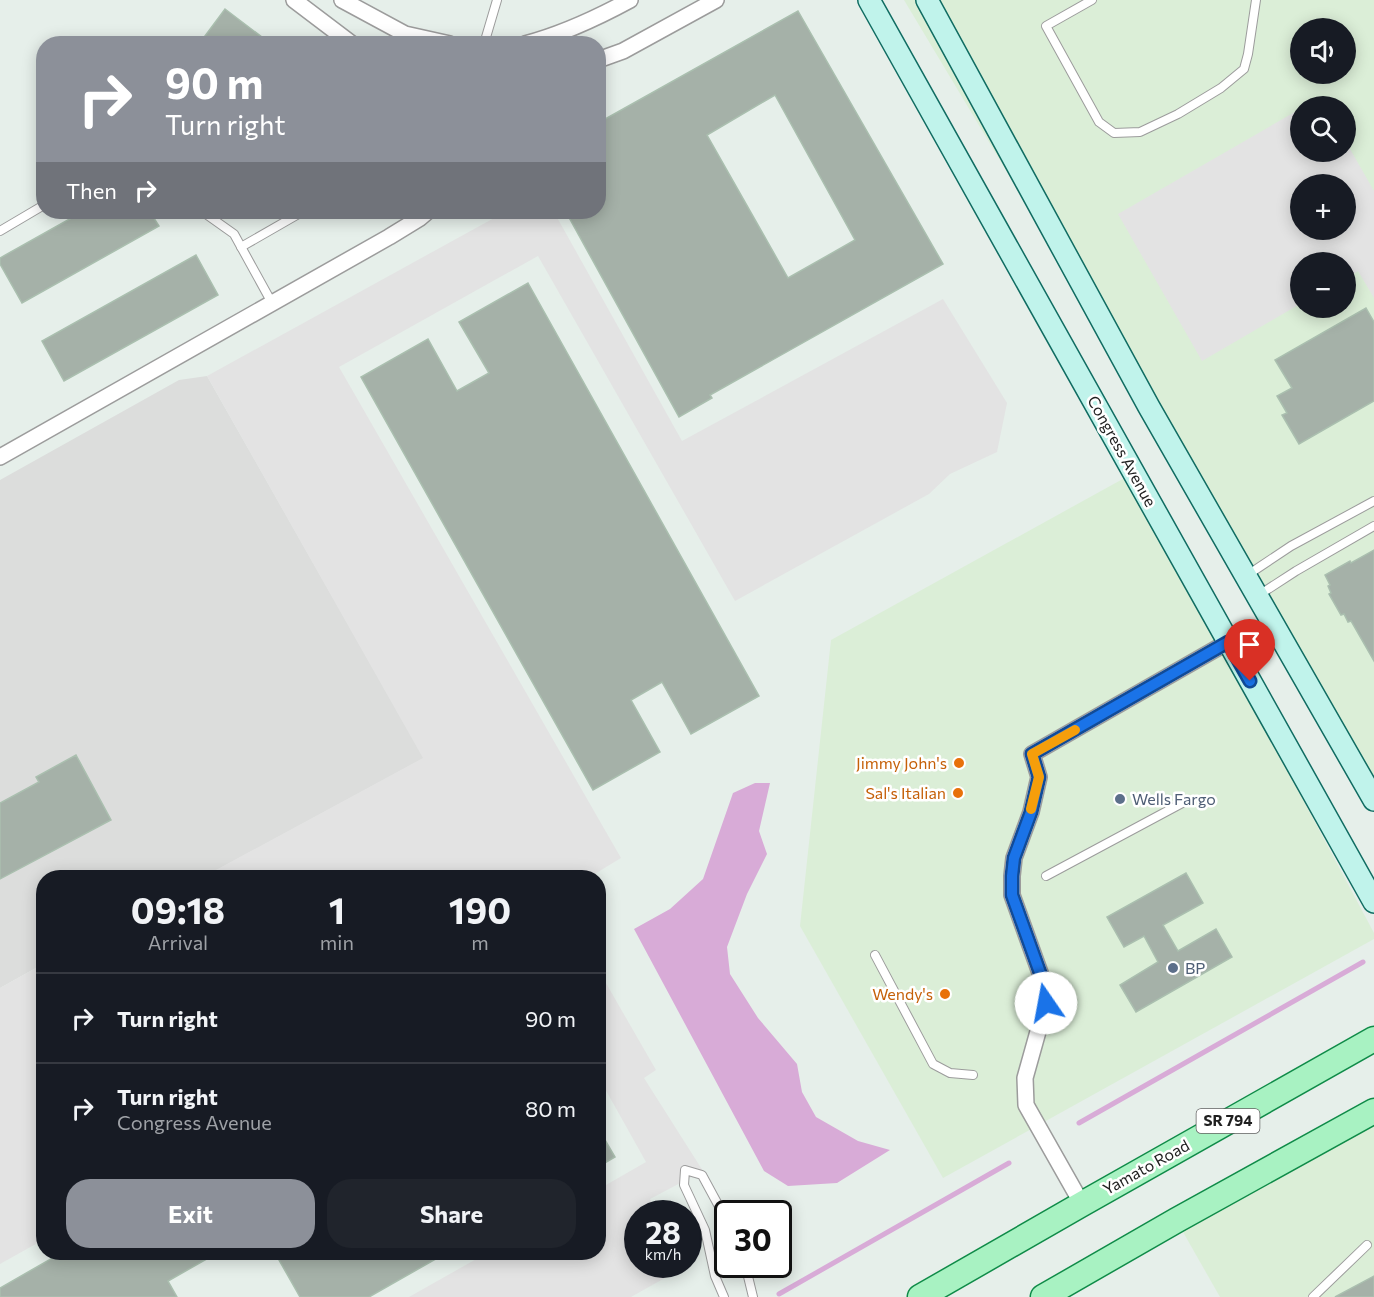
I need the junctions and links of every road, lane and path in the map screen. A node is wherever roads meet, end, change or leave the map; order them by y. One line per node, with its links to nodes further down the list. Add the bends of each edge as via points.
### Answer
1 (294, 0): 10 (street)
2 (342, 0): 11 (street)
3 (496, 0): 12 (lane)
4 (630, 0): 13 (street, via 574,29)
5 (716, 0): 14 (street)
6 (869, 0): 27 (main road, Congress Avenue)
7 (927, 0): 25 (main road)
8 (1092, 0): 9 (lane, via 1046,26 1099,122 1114,133 1140,132 1178,114 1244,69)
9 (1256, 0)
10 (341, 36)
11 (414, 36)
12 (486, 36)
13 (551, 36)
14 (606, 57)
15 (36, 211): 19 (lane)
16 (213, 219): 20 (lane, via 234,234)
17 (290, 219): 20 (lane)
18 (418, 219): 21 (street)
19 (0, 231)
20 (241, 247): 21 (lane)
21 (272, 303): 22 (street)
22 (0, 457)
23 (1374, 501): 25 (lane)
24 (1374, 526): 26 (lane)
25 (1246, 576): 26 (main road)
26 (1258, 595): 28 (main road)
27 (1228, 642): 31 (main road, Congress Avenue); 37 (street, via 1032,754 1039,777 1014,858 1012,895 1043,981 1046,1003 1025,1078 1026,1105)
28 (1374, 800)
29 (1186, 801): 30 (lane)
30 (1046, 876)
31 (1374, 902)
32 (875, 955): 34 (lane, via 933,1064 950,1073)
33 (1374, 1039): 37 (main road, Yamato Road / SR 794)
34 (973, 1075)
35 (1369, 1118): 45 (main road, via 1177,1220)
36 (716, 1200): 39 (lane, via 702,1175 685,1170 684,1185 705,1230)
37 (1082, 1203): 44 (main road, Yamato Road / SR 794)
38 (1366, 1245): 46 (lane)
39 (714, 1271)
40 (716, 1278): 42 (lane)
41 (748, 1278): 43 (lane)
42 (724, 1297)
43 (753, 1297)
44 (920, 1297)
45 (1043, 1297)
46 (1313, 1297)

